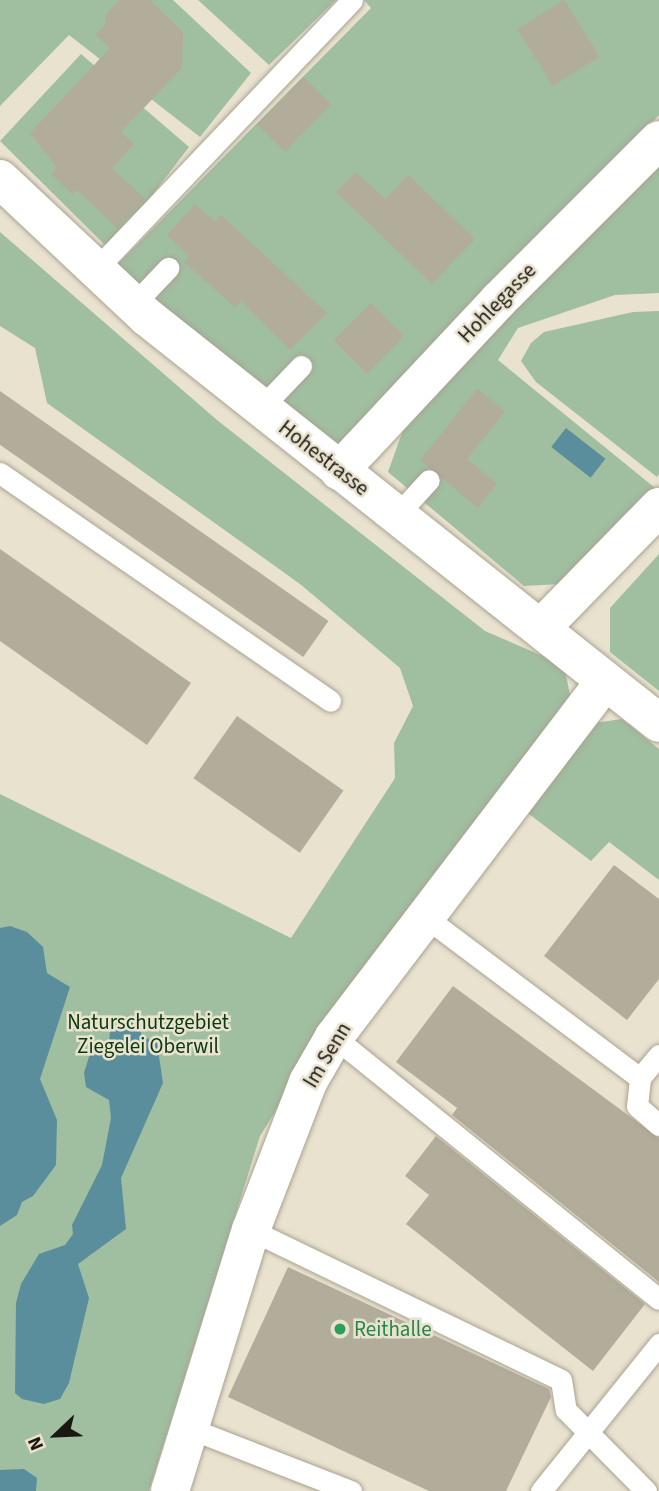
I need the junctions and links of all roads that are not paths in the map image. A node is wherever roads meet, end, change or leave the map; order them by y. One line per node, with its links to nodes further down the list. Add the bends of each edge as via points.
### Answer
1 (352, 0): 5 (lane)
2 (659, 140): 9 (street, Hohlegasse, via 499,300)
3 (0, 179): 5 (street, Hohestrasse)
4 (168, 268): 6 (lane)
5 (96, 269): 6 (street, Hohestrasse)
6 (134, 304): 8 (street, Hohestrasse)
7 (301, 366): 8 (lane)
8 (261, 408): 9 (street, Hohestrasse)
9 (339, 471): 13 (street, Hohestrasse)
10 (0, 473): 16 (lane)
11 (429, 480): 13 (lane)
12 (659, 508): 14 (street)
13 (397, 515): 14 (street, Hohestrasse)
14 (542, 627): 15 (street, Hohestrasse)
15 (604, 682): 17 (street, Hohestrasse); 18 (street, Im Senn)
16 (330, 701)
17 (659, 723)
18 (424, 916): 19 (street, Im Senn); 21 (lane)
19 (334, 1037): 23 (street, Im Senn, via 308,1082); 24 (lane)
20 (659, 1055): 21 (lane)
21 (640, 1077): 22 (lane, via 637,1106)
22 (659, 1125)
23 (251, 1230): 26 (street, Im Senn); 27 (lane, via 561,1380 566,1410)
24 (659, 1299)
25 (659, 1344): 27 (lane)
26 (189, 1428): 28 (street, Im Senn); 29 (lane)
27 (589, 1432): 30 (lane); 31 (lane)
28 (170, 1491)
29 (351, 1491)
30 (541, 1491)
31 (646, 1491)

